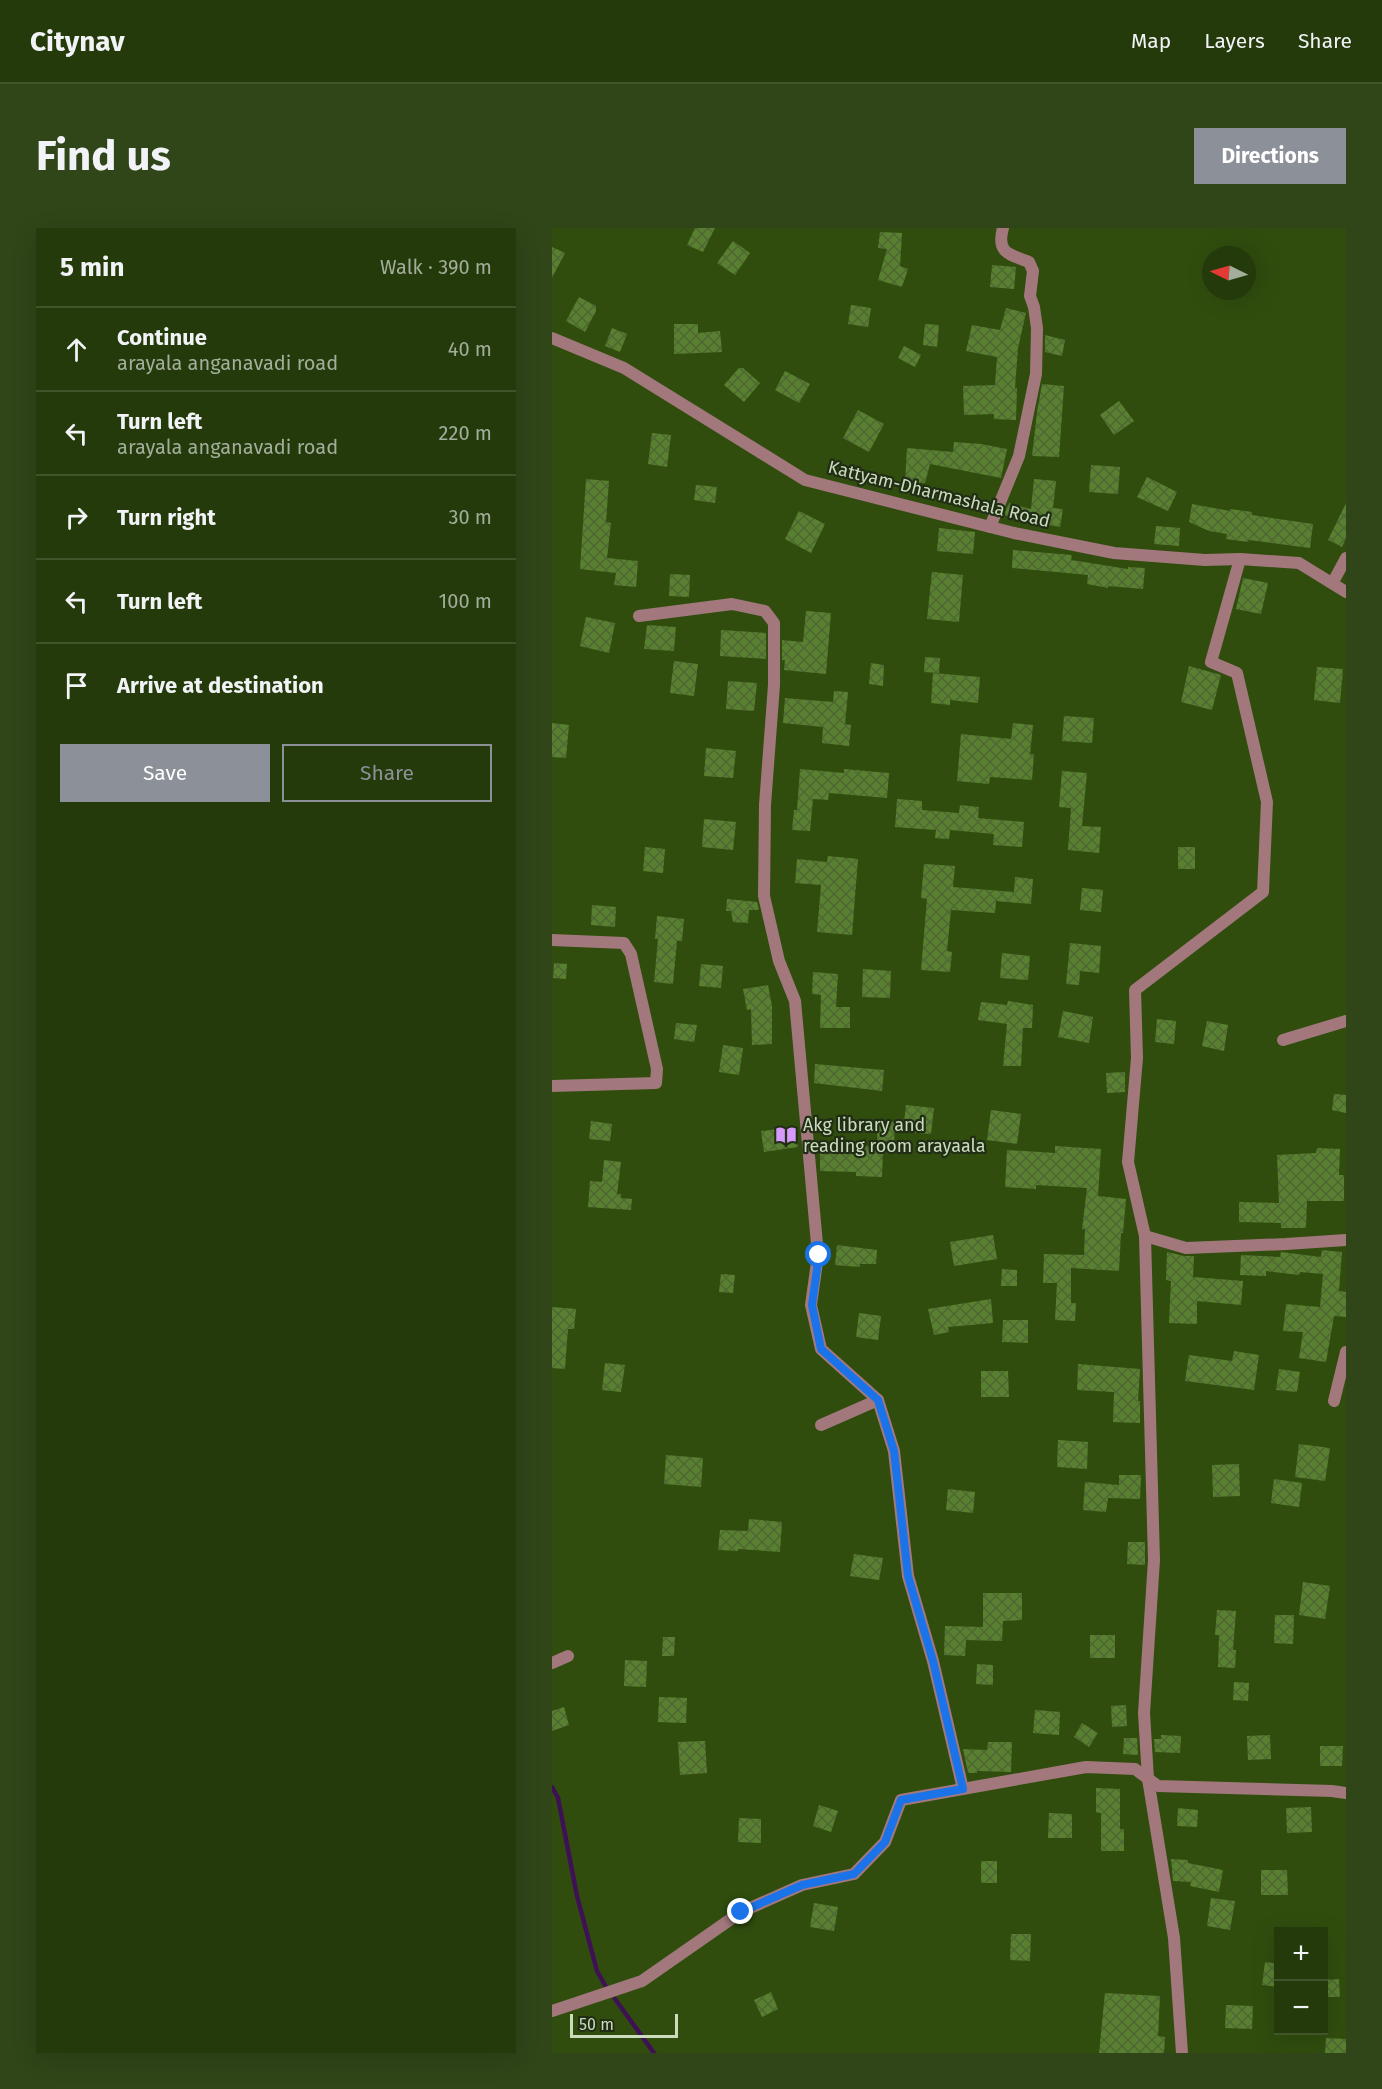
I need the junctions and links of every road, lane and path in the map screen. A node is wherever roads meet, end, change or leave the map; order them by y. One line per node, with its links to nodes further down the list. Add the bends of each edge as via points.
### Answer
1 (1003, 228): 3 (street, via 1002,249 1029,262 1033,271 1030,296 1037,328 1037,353 1019,456)
2 (552, 338): 3 (street, Kattyam-Dharmashala Road, via 624,368 805,480)
3 (990, 527): 5 (street, Kattyam-Dharmashala Road, via 1114,553)
4 (1346, 558): 6 (street)
5 (1240, 559): 6 (street, Kattyam-Dharmashala Road, via 1299,563); 13 (street, via 1211,662 1237,674 1246,709 1267,802 1263,892 1135,990 1137,1058 1128,1162)
6 (1332, 582): 7 (street, Kattyam-Dharmashala Road)
7 (1346, 592)
8 (639, 616): 16 (street, via 732,604 765,610 774,623 764,896 779,961 795,1001 819,1255 812,1305 821,1349)
9 (552, 940): 12 (street, via 624,943 631,954 657,1069 656,1083)
10 (1346, 1021): 11 (street)
11 (1283, 1040)
12 (552, 1086)
13 (1145, 1236): 14 (street, via 1186,1248); 21 (street, via 1154,1560 1144,1713)
14 (1346, 1240)
15 (1346, 1352): 17 (street)
16 (878, 1400): 18 (street); 22 (street, via 894,1451 908,1576)
17 (1334, 1401)
18 (820, 1425)
19 (567, 1656): 20 (street)
20 (552, 1663)
21 (1148, 1779): 22 (street, via 1135,1769 1086,1767); 23 (street, via 1158,1786); 25 (street, via 1174,1938)
22 (963, 1789): 24 (street, via 901,1800 885,1842 854,1874 802,1885 741,1912 642,1981)
23 (1346, 1793)
24 (552, 2011)
25 (1182, 2053)

